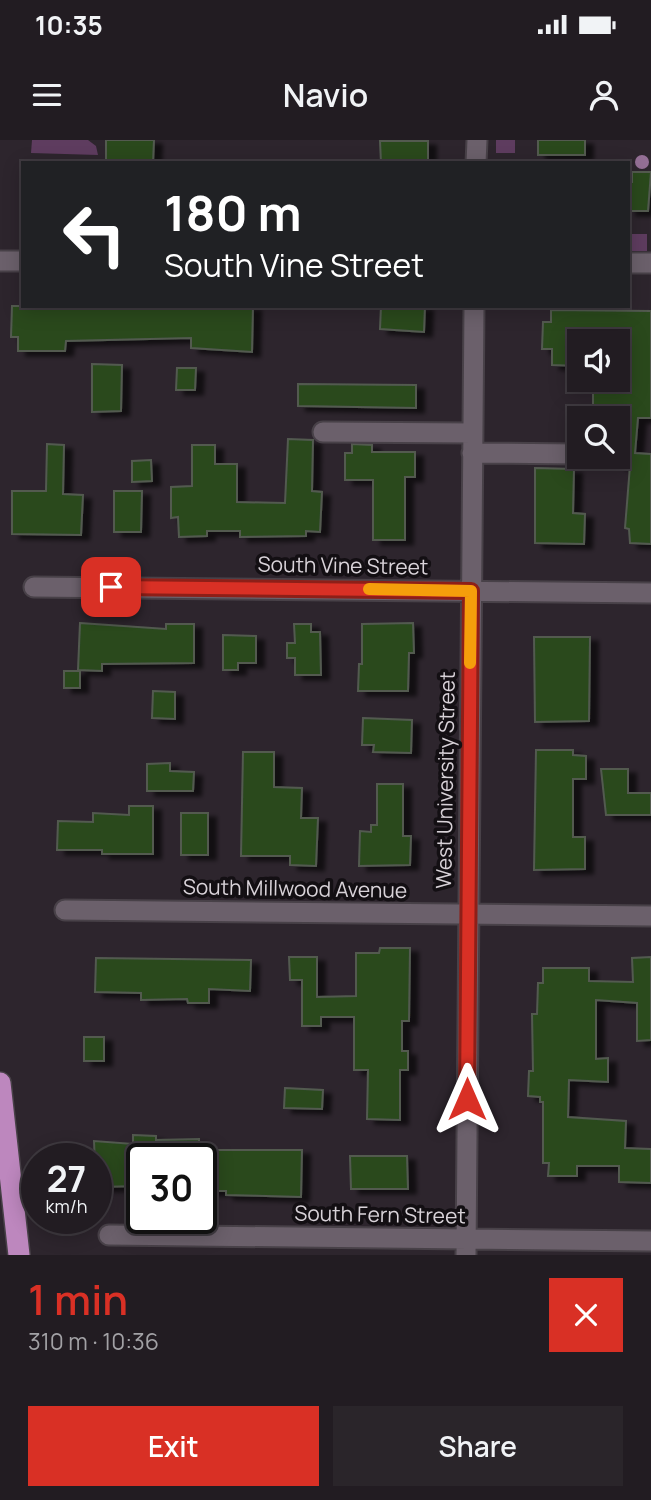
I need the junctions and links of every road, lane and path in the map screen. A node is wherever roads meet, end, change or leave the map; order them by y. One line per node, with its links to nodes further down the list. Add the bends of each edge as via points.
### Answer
1 (477, 140): 2 (street)
2 (477, 161)
3 (0, 261): 4 (street)
4 (21, 261)
5 (630, 262): 6 (street)
6 (651, 263)
7 (474, 308): 9 (street, West University Street)
8 (323, 432): 9 (street)
9 (473, 433): 10 (street, West University Street)
10 (472, 453): 11 (street); 13 (street, West University Street)
11 (567, 454)
12 (34, 587): 13 (street, South Vine Street)
13 (471, 591): 14 (street, South Vine Street); 16 (street, West University Street)
14 (651, 593)
15 (65, 910): 16 (street, South Millwood Avenue)
16 (468, 914): 17 (street, South Millwood Avenue); 21 (street, West University Street)
17 (651, 916)
18 (0, 1083): 22 (highway)
19 (109, 1235): 21 (street, South Fern Street)
20 (651, 1241): 21 (street, South Fern Street)
21 (466, 1247)
22 (19, 1255)

